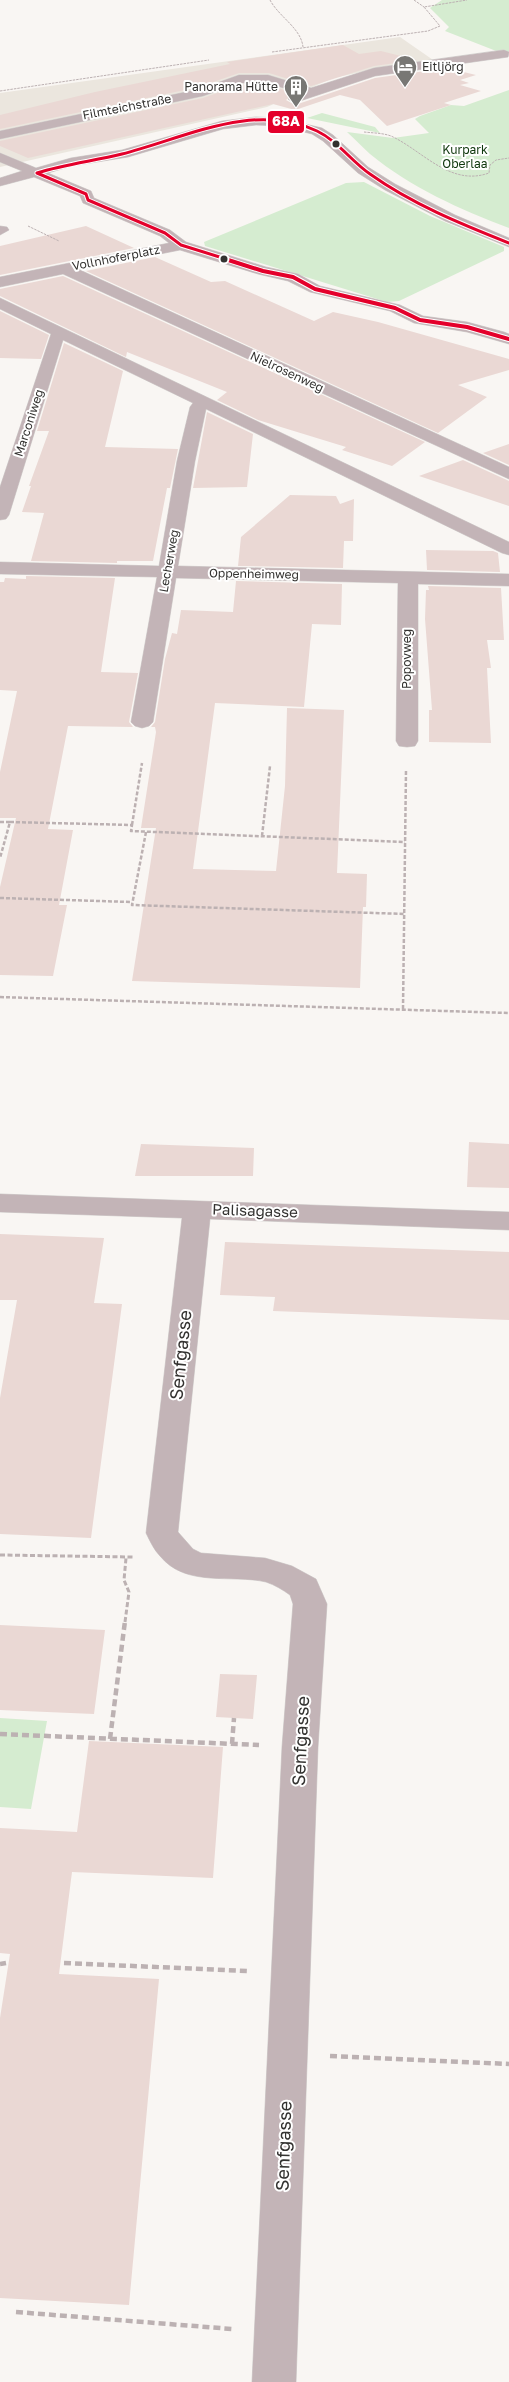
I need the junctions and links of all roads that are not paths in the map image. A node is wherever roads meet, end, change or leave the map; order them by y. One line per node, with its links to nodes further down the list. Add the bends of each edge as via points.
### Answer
1 (504, 54): 2 (street, via 374,72)
2 (311, 92): 3 (street, via 281,107); 4 (street, Filmteichstraße, via 268,79 239,79 203,92)
3 (270, 121): 6 (street, via 216,126 124,154 71,162); 8 (street, via 306,126 328,138 363,170 390,188)
4 (0, 135)
5 (0, 157): 6 (street)
6 (37, 173): 7 (street); 9 (street, Vollnhoferplatz, via 86,194 88,200 113,212 166,233)
7 (0, 182)
8 (509, 243)
9 (181, 245): 10 (street, Vollnhoferplatz); 14 (street, via 292,277 315,289 395,308 403,314 434,324 466,327)
10 (65, 269): 11 (street, Vollnhoferplatz); 16 (street, Nielrosenweg)
11 (0, 282)
12 (0, 303): 13 (street)
13 (61, 333): 15 (street); 17 (street, Marconiweg, via 56,338)
14 (509, 339)
15 (203, 402): 18 (street); 20 (street, Lecherweg, via 198,407 194,425)
16 (509, 474)
17 (0, 515)
18 (509, 549)
19 (0, 568): 20 (street, Oppenheimweg)
20 (167, 572): 21 (street, Oppenheimweg); 23 (street, Lecherweg)
21 (408, 578): 22 (street, Oppenheimweg); 24 (street, Popovweg)
22 (509, 580)
23 (142, 722)
24 (407, 741)
25 (0, 1203): 26 (street, Palisagasse)
26 (197, 1209): 27 (street, Palisagasse); 28 (street, Senfgasse, via 162,1533 171,1549 186,1561 208,1567 281,1574 304,1588 310,1604 300,1747)
27 (509, 1221)
28 (274, 2382)

